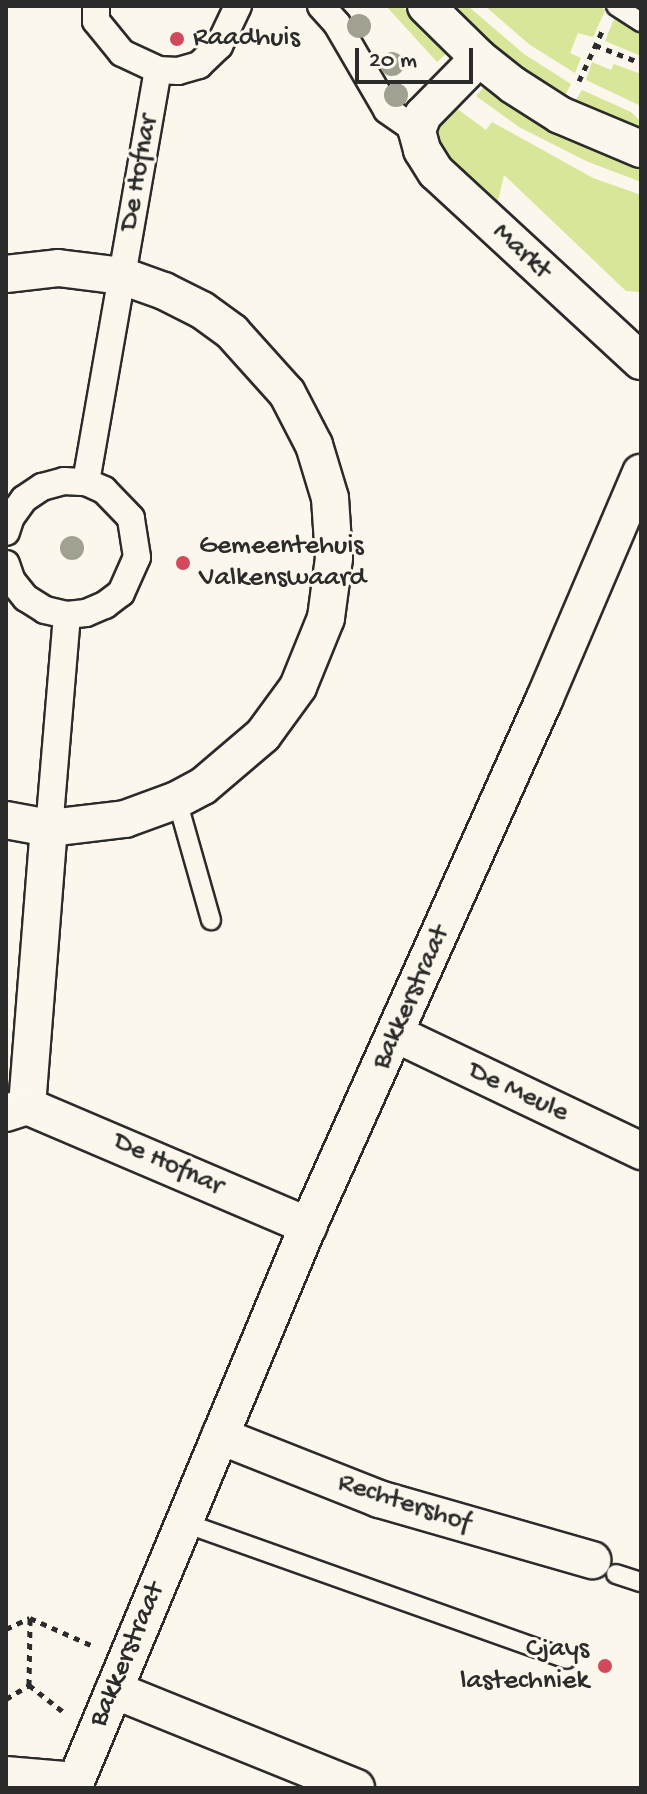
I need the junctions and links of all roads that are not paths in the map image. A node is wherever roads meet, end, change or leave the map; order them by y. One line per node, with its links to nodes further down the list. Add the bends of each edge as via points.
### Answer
1 (96, 6): 8 (street, via 96,21 108,40)
2 (238, 6): 8 (street, via 219,46 199,65)
3 (321, 6): 9 (street, Markt, via 387,110)
4 (426, 6): 7 (street)
5 (612, 12): 6 (lane)
6 (641, 22)
7 (479, 58): 9 (street, via 423,115); 10 (street, via 560,115)
8 (158, 70): 12 (street, De Hofnar)
9 (417, 131): 13 (street, Markt, via 436,172)
10 (641, 149)
11 (6, 274): 12 (street, via 58,268)
12 (122, 276): 15 (street, De Hofnar); 19 (street, via 164,291 232,332 287,393 314,445 330,498 334,558 326,618 298,687 263,735 203,786)
13 (641, 361)
14 (641, 473): 23 (street, Bakkerstraat)
15 (86, 482): 16 (street, via 42,487 24,499); 18 (street, via 104,490 131,518 137,557 121,593 86,613)
16 (6, 532)
17 (6, 564): 18 (street, via 26,598)
18 (67, 615): 21 (street, De Hofnar)
19 (177, 800): 21 (street, via 125,819); 22 (lane)
20 (6, 820): 21 (street)
21 (49, 828): 24 (street, De Hofnar)
22 (211, 920)
23 (396, 1034): 25 (street, De Meule); 26 (street, Bakkerstraat)
24 (17, 1109): 26 (street, De Hofnar)
25 (641, 1151)
26 (308, 1226): 27 (street, Bakkerstraat)
27 (220, 1436): 28 (street, Bakkerstraat); 29 (street, Rechtershof, via 379,1499)
28 (185, 1523): 31 (lane); 32 (street, Bakkerstraat)
29 (604, 1567): 30 (lane)
30 (641, 1582)
31 (566, 1659)
32 (119, 1675): 34 (street, Bakkerstraat); 35 (street)
33 (6, 1775): 34 (street)
34 (75, 1784)
35 (356, 1788)

